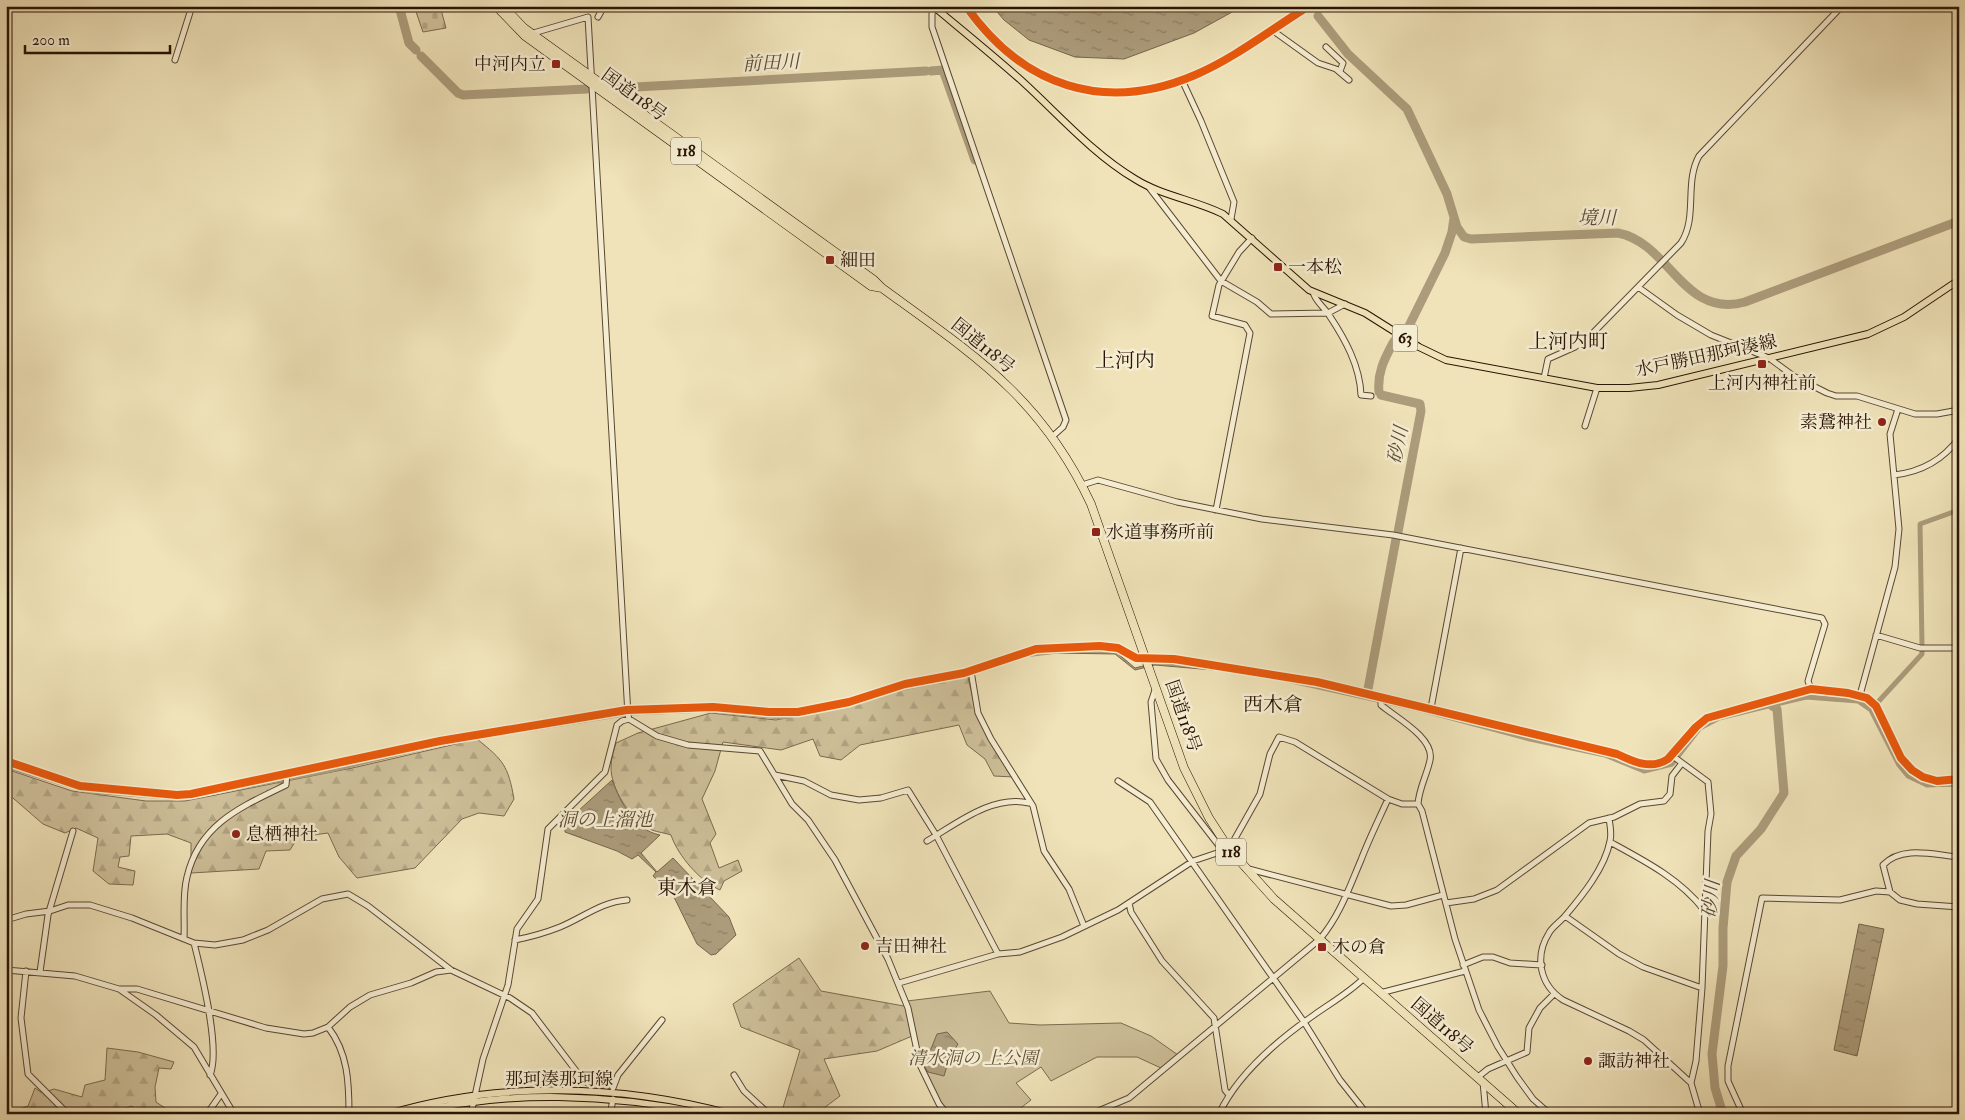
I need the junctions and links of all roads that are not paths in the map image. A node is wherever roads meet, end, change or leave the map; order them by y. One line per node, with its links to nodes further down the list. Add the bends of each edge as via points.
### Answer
1 (192, 6): 11 (street)
2 (496, 6): 9 (highway, 国道118号 / 118)
3 (503, 6): 9 (highway, 国道118号 / 118)
4 (604, 6): 7 (street)
5 (1842, 6): 21 (street, via 1699,156 1693,171 1689,229 1681,243)
6 (934, 7): 16 (main road, 水戸勝田那珂湊線 / 63, via 1024,82 1101,155); 32 (street, via 932,27 1064,411 1065,424)
7 (598, 17)
8 (1272, 30): 12 (street, via 1318,63)
9 (529, 35): 15 (highway, 国道118号 / 118); 15 (street, via 588,17)
10 (1326, 47): 12 (street, via 1343,63)
11 (175, 60)
12 (1340, 71): 14 (street)
13 (1182, 80): 17 (street, via 1234,202)
14 (1349, 80)
15 (593, 81): 32 (highway, 国道118号 / 118, via 874,280 986,365 1020,397); 47 (street)
16 (1148, 186): 17 (main road, 水戸勝田那珂湊線 / 63, via 1208,206); 20 (street)
17 (1231, 219): 18 (main road, 水戸勝田那珂湊線 / 63)
18 (1252, 238): 20 (street); 22 (main road, 水戸勝田那珂湊線 / 63)
19 (1959, 280): 25 (main road, 水戸勝田那珂湊線 / 63, via 1881,329)
20 (1221, 281): 24 (street, via 1257,302 1270,314); 36 (street, via 1212,316 1245,325 1250,333)
21 (1638, 286): 25 (street, via 1711,335); 26 (street, via 1581,342 1548,359)
22 (1313, 292): 23 (main road, 水戸勝田那珂湊線 / 63); 24 (street)
23 (1345, 304): 24 (street); 26 (main road, 水戸勝田那珂湊線 / 63, via 1446,360)
24 (1328, 313): 28 (street, via 1350,352 1358,373 1361,396)
25 (1769, 358): 27 (main road, 水戸勝田那珂湊線 / 63, via 1658,384); 29 (street, via 1794,377 1827,393 1857,396)
26 (1544, 378): 27 (main road, 水戸勝田那珂湊線 / 63)
27 (1597, 388): 31 (street)
28 (1371, 396)
29 (1898, 409): 30 (street, via 1915,414); 34 (street, via 1890,434)
30 (1959, 410)
31 (1585, 426)
32 (1052, 436): 35 (highway, 国道118号 / 118)
33 (1959, 438): 34 (street, via 1935,462 1909,473)
34 (1894, 475): 38 (street, via 1899,529 1895,567)
35 (1082, 485): 36 (street, via 1098,480); 40 (highway, 国道118号 / 118, via 1097,518)
36 (1216, 510): 37 (street, via 1300,525 1384,533)
37 (1461, 548): 43 (street, via 1822,618 1824,630 1808,682); 46 (street)
38 (1876, 635): 39 (street, via 1920,648); 44 (street)
39 (1959, 648)
40 (1146, 658): 41 (street, via 1136,658 1110,646 1045,648 1025,652); 42 (highway, 国道118号 / 118); 45 (street, via 1232,667 1317,682)
41 (971, 673): 47 (street, via 905,684 849,702 798,712 713,707); 56 (street, via 978,713)
42 (1157, 687): 63 (highway, 国道118号 / 118, via 1184,768); 63 (street, via 1151,702 1156,759 1168,780)
43 (1811, 689): 44 (street); 46 (street, via 1707,718 1668,759 1646,765 1617,754)
44 (1860, 695): 53 (street, via 1876,706 1901,758 1912,770 1923,778 1937,781)
45 (1381, 701): 46 (street); 57 (street, via 1431,750)
46 (1431, 708)
47 (628, 714): 51 (street, via 657,736 688,745 760,751); 52 (street, via 480,733); 80 (street, via 616,725 605,772 548,830 538,899 519,925)
48 (1674, 757): 50 (street)
49 (6, 761): 52 (street, via 80,786 177,795)
50 (1681, 762): 58 (street, via 1672,776 1668,799 1640,804); 74 (street, via 1708,782 1711,814)
51 (775, 775): 60 (street, via 804,781 831,795 859,800 908,790); 93 (street, via 792,804 808,820 835,860)
52 (287, 776): 79 (street, via 286,785 225,819 199,844 187,878)
53 (1959, 779)
54 (1118, 781): 65 (street, via 1150,802)
55 (1388, 799): 57 (street, via 1402,804); 63 (street, via 1294,742 1279,737 1270,754 1260,794); 69 (street)
56 (1030, 803): 60 (street, via 1009,802 990,807); 78 (street, via 1044,851 1069,889)
57 (1418, 804): 68 (street)
58 (1608, 818): 62 (street); 72 (street, via 1589,822 1497,890 1474,899)
59 (73, 831): 75 (street)
60 (936, 835): 61 (street); 83 (street)
61 (927, 841)
62 (1610, 842): 74 (street, via 1680,884); 76 (street, via 1585,890)
63 (1226, 850): 65 (street); 66 (highway, 国道118号 / 118)
64 (1959, 858): 67 (street, via 1897,855 1883,865)
65 (1193, 861): 71 (street); 92 (street)
66 (1244, 868): 69 (street); 81 (highway, 国道118号 / 118)
67 (1890, 892): 73 (street, via 1900,900 1917,904); 134 (street, via 1876,891 1840,900 1762,898 1728,1066 1728,1081)
68 (1443, 895): 69 (street, via 1398,906); 72 (street)
69 (1347, 896): 81 (street)
70 (627, 900): 80 (street, via 593,909 560,927)
71 (1129, 903): 78 (street); 102 (street, via 1131,912 1162,961 1210,1014)
72 (1446, 903): 84 (street)
73 (1959, 907)
74 (1704, 910): 94 (street)
75 (50, 911): 77 (street); 79 (street, via 68,905 90,905); 90 (street)
76 (1565, 916): 85 (street, via 1549,932 1542,951); 94 (street, via 1643,967)
77 (6, 920)
78 (1084, 926): 83 (street, via 1020,952)
79 (184, 939): 82 (street)
80 (515, 940): 98 (street)
81 (1320, 940): 91 (highway, 国道118号 / 118); 92 (street)
82 (194, 943): 87 (street, via 215,946 243,940 268,930 322,899 348,894); 99 (street)
83 (998, 954): 93 (street)
84 (1464, 965): 85 (street, via 1483,957); 89 (street)
85 (1542, 965): 97 (street, via 1542,978)
86 (6, 970): 88 (street)
87 (451, 970): 98 (street); 103 (street, via 436,972 370,995 350,1007)
88 (26, 971): 90 (street); 115 (street, via 21,1018 28,1074)
89 (1465, 971): 96 (street); 104 (street, via 1486,1026)
90 (40, 972): 95 (street, via 75,976)
91 (1364, 978): 96 (highway, 国道118号 / 118); 101 (street)
92 (1274, 980): 101 (street); 102 (street)
93 (898, 983): 126 (street, via 913,1027 920,1065 935,1097)
94 (1702, 988): 108 (street)
95 (119, 989): 99 (street, via 137,989); 105 (street, via 194,1047)
96 (1380, 993): 107 (highway, 国道118号 / 118)
97 (1554, 994): 104 (street, via 1532,1021 1527,1033 1527,1052); 108 (street, via 1644,1040)
98 (504, 996): 109 (street, via 532,1013 583,1080 591,1085); 112 (street, via 483,1058)
99 (207, 1009): 103 (street, via 284,1032 313,1033); 105 (street, via 212,1039)
100 (662, 1020): 109 (street)
101 (1304, 1022): 111 (street, via 1261,1059); 129 (street, via 1340,1080)
102 (1216, 1025): 111 (street, via 1225,1090); 127 (street, via 1129,1098)
103 (328, 1027): 118 (street, via 338,1040 346,1065)
104 (1507, 1061): 107 (street, via 1488,1069); 132 (street, via 1533,1099)
105 (210, 1075): 110 (street)
106 (734, 1075): 125 (street, via 744,1091)
107 (1480, 1079): 130 (street); 131 (highway, 国道118号 / 118)
108 (1691, 1083): 133 (street)
109 (613, 1085): 113 (street)
110 (221, 1094): 116 (street); 117 (street)
111 (1229, 1095): 128 (street)
112 (475, 1096): 113 (main road, 那珂湊那珂線, via 553,1091); 114 (street); 119 (main road, 那珂湊那珂線)
113 (613, 1096): 114 (main road, 那珂湊那珂線, via 536,1097); 122 (street, via 611,1110); 123 (main road, 那珂湊那珂線); 124 (main road, 那珂湊那珂線, via 681,1102)
114 (472, 1104): 120 (main road, 那珂湊那珂線); 121 (street)
115 (68, 1114)
116 (207, 1114)
117 (234, 1114)
118 (349, 1114)
119 (388, 1114)
120 (412, 1114)
121 (471, 1114)
122 (604, 1114)
123 (706, 1114)
124 (731, 1114)
125 (769, 1114)
126 (948, 1114)
127 (1092, 1114)
128 (1219, 1114)
129 (1367, 1114)
130 (1486, 1114)
131 (1519, 1114)
132 (1550, 1114)
133 (1700, 1114)
134 (1743, 1114)

